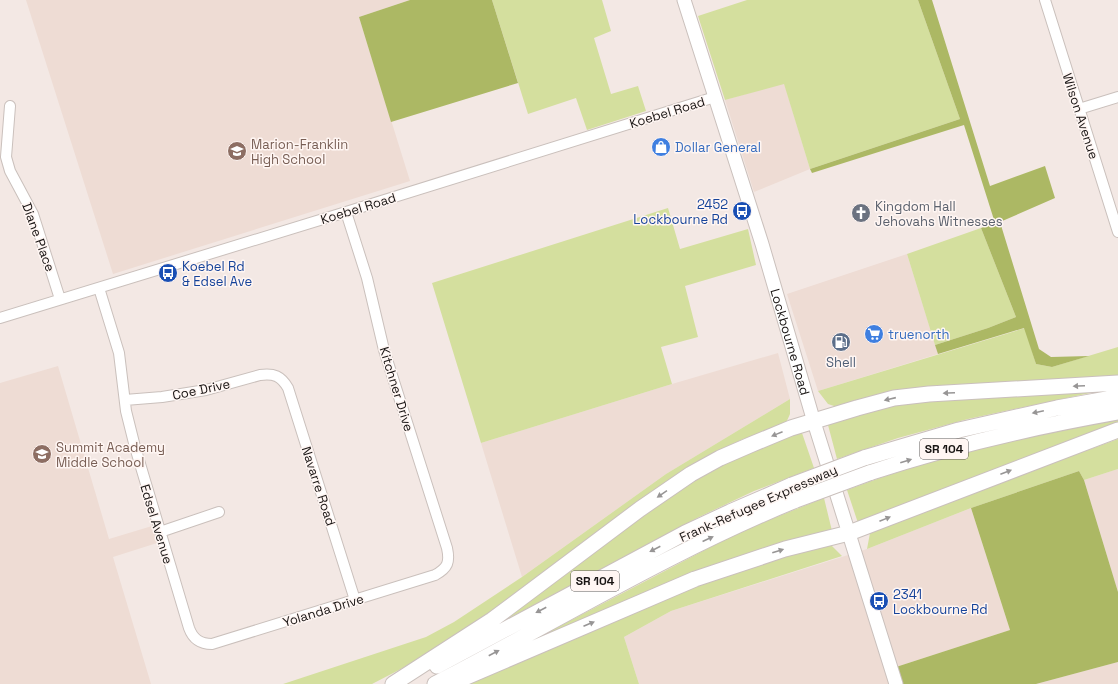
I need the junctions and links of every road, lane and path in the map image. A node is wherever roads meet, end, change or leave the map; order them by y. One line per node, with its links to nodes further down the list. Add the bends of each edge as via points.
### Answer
1 (684, 0): 3 (main road, Lockbourne Road)
2 (1044, 0): 6 (street, Wilson Avenue)
3 (715, 97): 7 (street, Koebel Road); 17 (main road, Lockbourne Road, via 762,244)
4 (1118, 97): 6 (street)
5 (10, 106): 10 (street, Diane Place, via 6,157 10,171 33,214)
6 (1079, 109): 8 (street, Wilson Avenue)
7 (346, 212): 9 (street, Koebel Road); 22 (street, Kitchner Drive, via 367,278 384,350 447,548 449,557)
8 (1117, 225)
9 (99, 288): 10 (street, Koebel Road); 15 (street, Edsel Avenue, via 119,353)
10 (60, 299): 11 (street, Koebel Road)
11 (0, 318)
12 (277, 376): 15 (street, Coe Drive, via 260,375 206,390); 23 (street, Navarre Road, via 288,388)
13 (1118, 383): 17 (highway, one-way to 17, via 894,398)
14 (1118, 397): 26 (highway, Frank-Refugee Expressway / SR 104, one-way to 26, bridge, via 959,430 864,458 792,485 685,533)
15 (125, 400): 20 (street, Edsel Avenue, via 134,447)
16 (1118, 412): 27 (highway, Frank-Refugee Expressway / SR 104, one-way to 16, bridge, via 696,545 796,500 927,454 993,437)
17 (814, 422): 21 (main road, Lockbourne Road); 25 (highway, one-way to 25, via 791,428 750,445 692,474 640,509 492,620)
18 (1118, 430): 21 (highway, one-way to 18)
19 (219, 512): 20 (street)
20 (160, 532): 24 (street, Edsel Avenue, via 191,635)
21 (849, 533): 28 (highway, one-way to 21, via 695,579 785,549); 29 (main road, Lockbourne Road)
22 (446, 566): 23 (street, Yolanda Drive, via 442,572 435,575)
23 (355, 600): 24 (street, Yolanda Drive, via 212,644 204,644)
24 (197, 640)
25 (393, 684)
26 (401, 684)
27 (435, 684)
28 (450, 684)
29 (896, 684)

